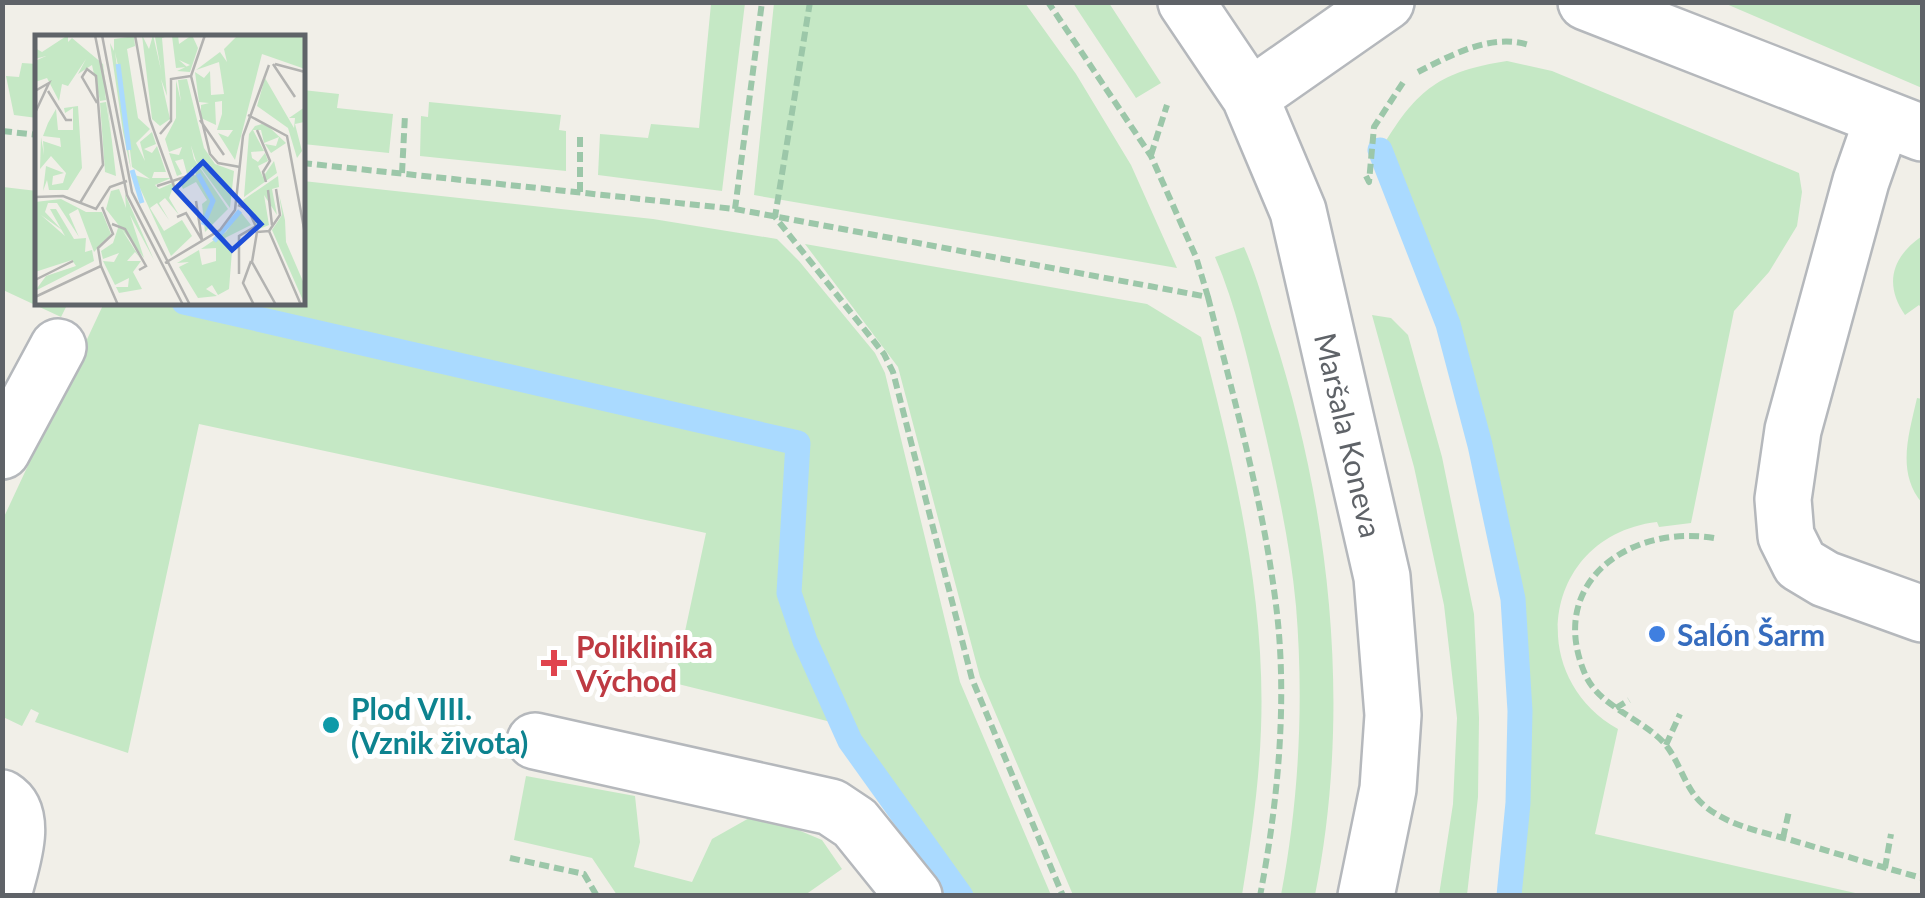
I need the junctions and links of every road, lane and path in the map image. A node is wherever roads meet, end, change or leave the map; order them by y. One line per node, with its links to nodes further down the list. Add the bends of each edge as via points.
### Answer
1 (762, 2): 18 (path)
2 (810, 2): 19 (path)
3 (1048, 2): 20 (path, via 1151,156)
4 (1186, 2): 8 (street, Maršala Koneva)
5 (1386, 2): 8 (street)
6 (1586, 2): 10 (street)
7 (1532, 46): 15 (path, via 1515,40 1462,49 1406,79 1374,127 1370,182)
8 (1250, 97): 42 (street, Maršala Koneva, via 1298,211 1382,577 1393,716 1388,789)
9 (405, 115): 16 (path)
10 (1903, 125): 23 (street, via 1862,181 1793,430 1783,499)
11 (2, 130): 13 (path)
12 (580, 132): 17 (path)
13 (35, 135)
14 (305, 163): 16 (path)
15 (1360, 164)
16 (402, 173): 17 (path)
17 (580, 192): 18 (path)
18 (735, 209): 19 (path)
19 (775, 216): 20 (path); 40 (path, via 893,372 972,680)
20 (1208, 298): 41 (path, via 1249,453 1276,607 1280,730)
21 (58, 347): 22 (street)
22 (2, 451)
23 (1786, 536): 24 (street, via 1800,564 1824,580); 26 (path, via 1758,546 1685,534 1638,544 1602,564 1581,598 1574,636 1586,678)
24 (1922, 614)
25 (1629, 700): 26 (path)
26 (1616, 708): 29 (path)
27 (1680, 714): 29 (path)
28 (535, 741): 39 (street, via 830,806 855,823)
29 (1666, 745): 33 (path, via 1704,806 1734,824)
30 (2, 798): 37 (street, via 18,819)
31 (1789, 811): 33 (path)
32 (1891, 834): 35 (path)
33 (1783, 838): 35 (path)
34 (510, 858): 38 (path, via 584,874)
35 (1884, 868): 36 (path)
36 (1922, 878)
37 (3, 896)
38 (597, 896)
39 (914, 896)
40 (1063, 896)
41 (1260, 896)
42 (1366, 896)

